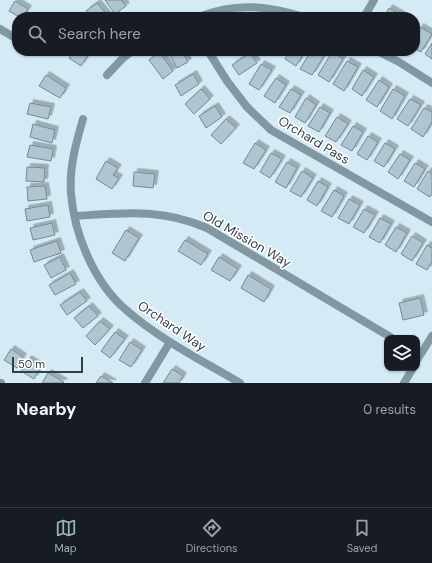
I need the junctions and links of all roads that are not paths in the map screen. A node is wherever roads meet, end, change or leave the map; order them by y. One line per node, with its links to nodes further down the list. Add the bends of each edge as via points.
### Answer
1 (374, 0): 4 (street)
2 (212, 12): 3 (street, via 236,7 261,7)
3 (286, 12)
4 (367, 12)
5 (0, 29): 6 (street)
6 (12, 36)
7 (126, 56): 10 (street)
8 (211, 56): 14 (street, Orchard Pass, via 247,107 271,130)
9 (387, 56): 11 (street)
10 (107, 76)
11 (432, 83)
12 (83, 118): 13 (street, Orchard Way, via 75,144 72,169 71,193)
13 (75, 216): 15 (street, Old Mission Way, via 135,212 171,216 194,222); 17 (street, Orchard Way, via 86,254 110,292 124,308)
14 (432, 222)
15 (387, 335)
16 (432, 336): 18 (street)
17 (170, 342): 20 (street); 21 (street, Orchard Way)
18 (420, 353)
19 (411, 371): 22 (street)
20 (145, 383)
21 (240, 383)
22 (404, 383)

